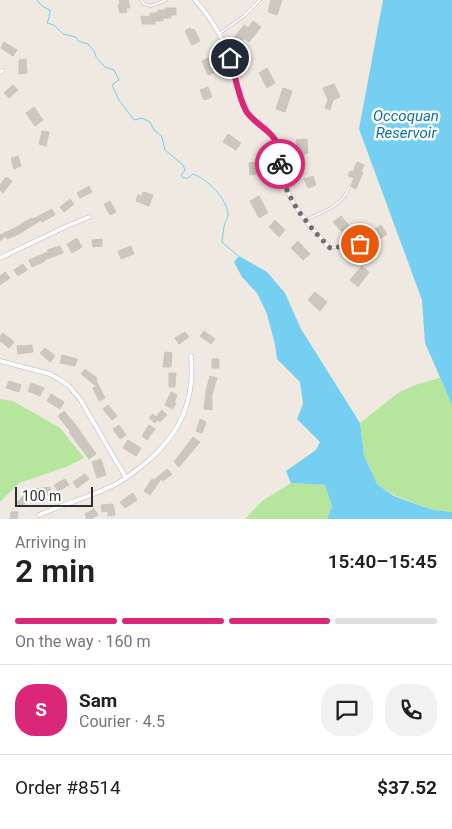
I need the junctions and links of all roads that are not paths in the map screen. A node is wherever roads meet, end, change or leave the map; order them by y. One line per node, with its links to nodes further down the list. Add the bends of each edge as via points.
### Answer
1 (141, 0): 2 (lane, via 151,6)
2 (166, 0)
3 (195, 0): 5 (street)
4 (260, 0): 5 (lane)
5 (219, 34): 8 (street, via 247,111 276,142 286,188)
6 (349, 188): 8 (lane, via 341,200)
7 (89, 217): 11 (street)
8 (305, 220): 10 (street)
9 (370, 243): 10 (lane)
10 (330, 248)
11 (0, 258)
12 (191, 356): 14 (street, via 191,391 180,422 157,453)
13 (0, 361): 14 (street, via 50,374 68,385 80,399)
14 (126, 478): 15 (street)
15 (39, 515)

